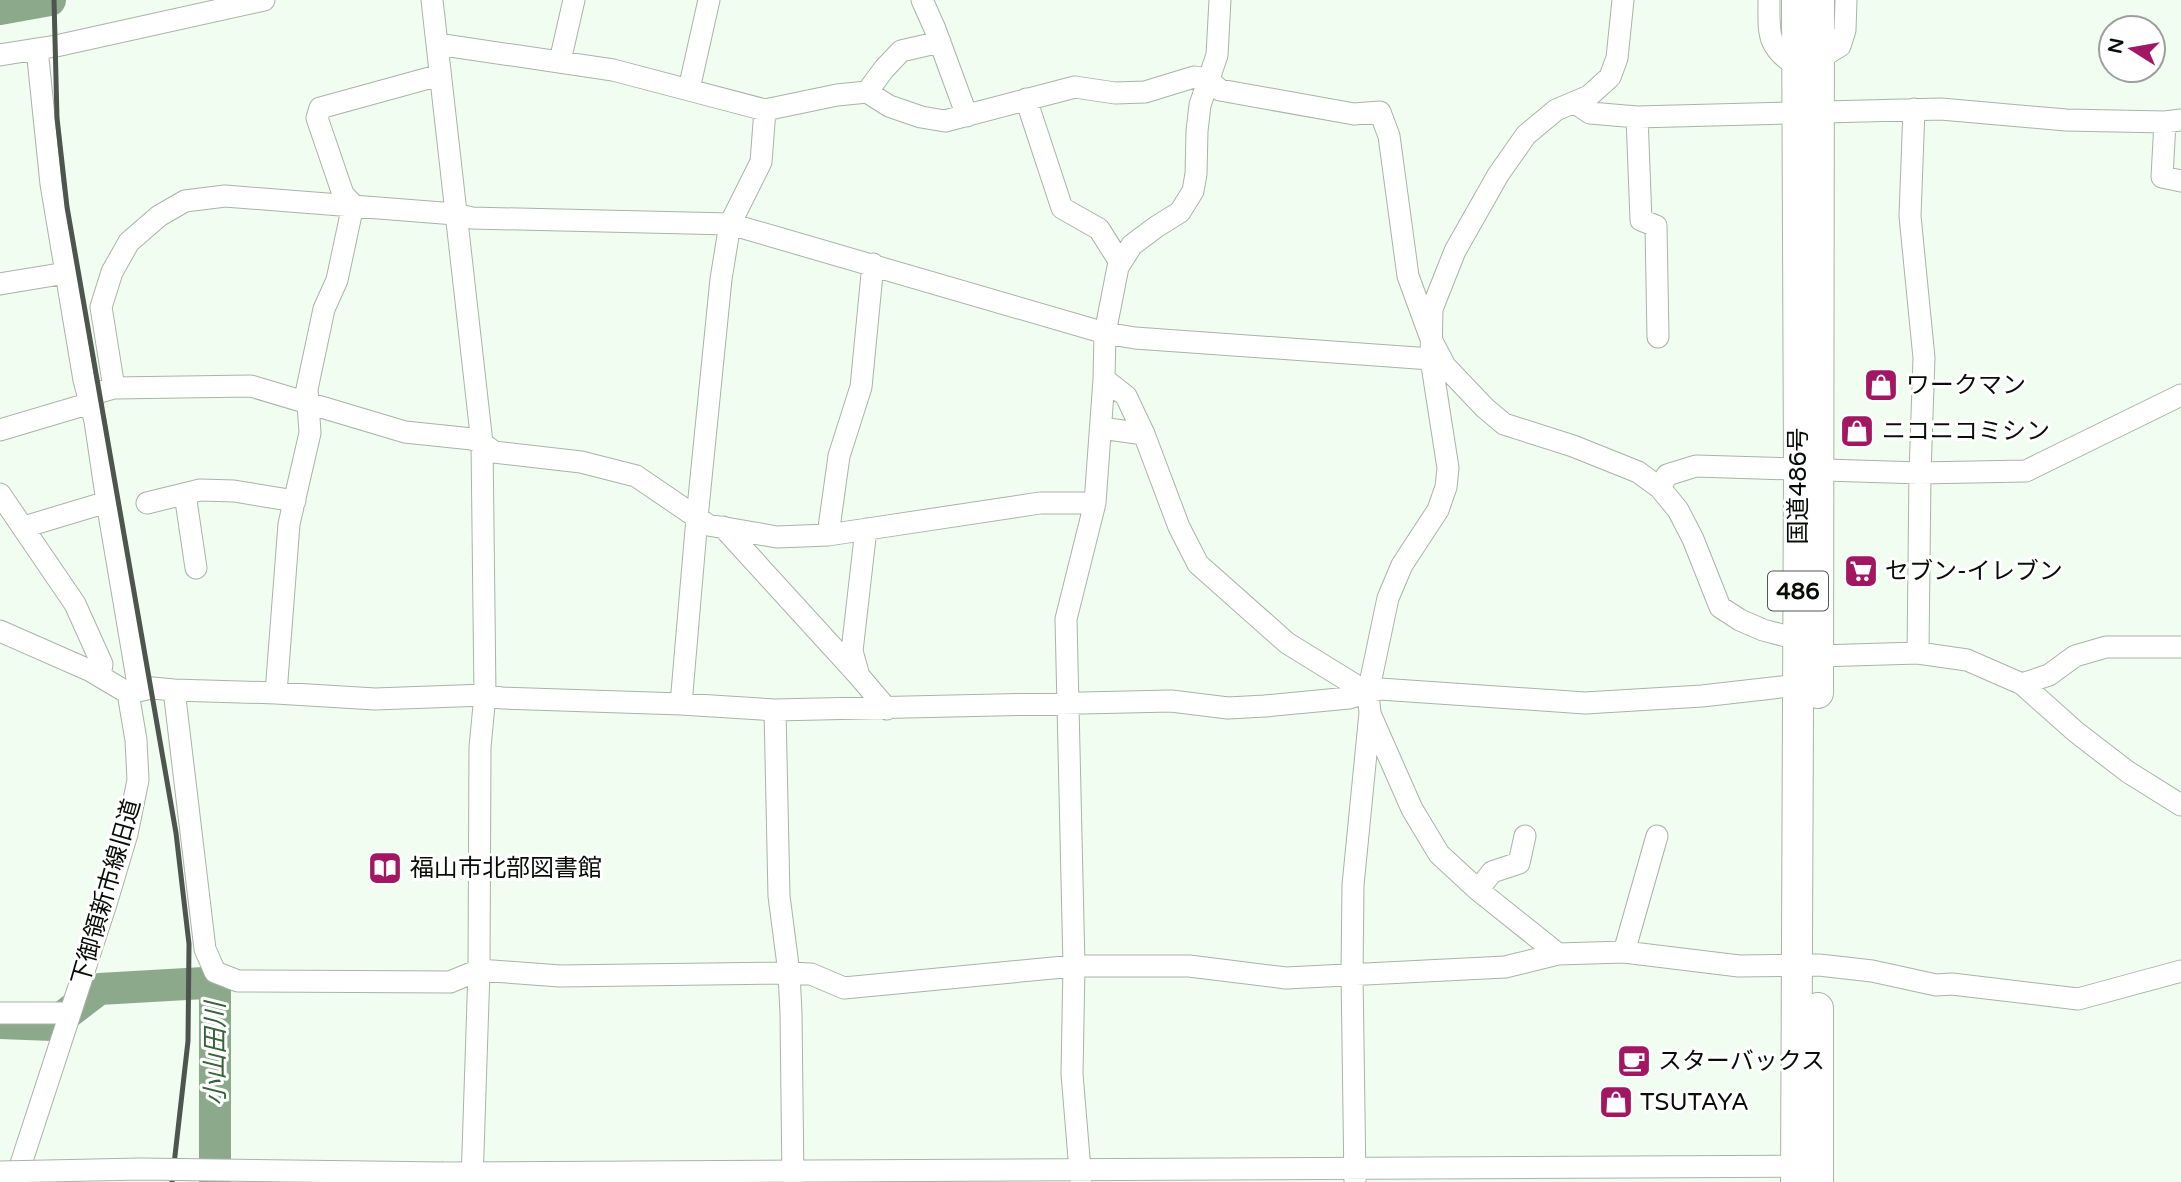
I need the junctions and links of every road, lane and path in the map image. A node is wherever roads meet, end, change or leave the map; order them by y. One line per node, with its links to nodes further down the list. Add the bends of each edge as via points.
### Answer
1 (264, 0): 14 (street)
2 (432, 0): 13 (street)
3 (574, 0): 16 (street)
4 (709, 0): 20 (street)
5 (922, 0): 12 (street)
6 (1220, 0): 19 (street, via 1217,55)
7 (1623, 0): 23 (street, via 1617,58 1609,77)
8 (1769, 0): 17 (street, via 1769,34 1780,55)
9 (1797, 0): 17 (highway, 国道486号 / 486)
10 (1819, 0): 17 (highway, 国道486号 / 486)
11 (1846, 0): 17 (street, via 1840,46)
12 (940, 42): 21 (street, via 901,51); 27 (street)
13 (437, 44): 16 (street); 18 (street)
14 (37, 49): 15 (street); 36 (street, 下御領新市線旧道)
15 (0, 55)
16 (560, 61): 20 (street)
17 (1808, 62): 26 (highway, 国道486号 / 486)
18 (440, 75): 31 (street, via 320,108 317,118 334,169 343,194); 32 (street)
19 (1208, 79): 22 (street, via 1195,77 1145,92 1075,87); 34 (street, via 1200,105 1193,191 1180,212 1132,245); 38 (street, via 1220,90 1354,114 1380,112 1389,136 1408,276)
20 (689, 89): 25 (street)
21 (867, 92): 25 (street); 27 (street, via 921,117 945,121)
22 (1026, 99): 27 (street); 34 (street, via 1062,208 1099,229)
23 (1574, 103): 28 (street, via 1590,113); 38 (street, via 1556,110 1526,135 1498,175 1455,251)
24 (1914, 109): 26 (street); 29 (street, via 2066,120); 52 (street, via 1910,216 1924,358)
25 (765, 110): 33 (street, via 761,162)
26 (1808, 112): 28 (street); 51 (highway, 国道486号 / 486)
27 (967, 116)
28 (1637, 117): 40 (street, via 1641,220 1656,226)
29 (2173, 121): 30 (street, via 2162,177)
30 (2181, 181)
31 (353, 205): 32 (street); 43 (street, via 225,196 185,201 159,216 129,242 112,272 101,307); 46 (street, via 337,280 324,309 307,388)
32 (455, 214): 33 (street); 50 (street)
33 (730, 224): 35 (street); 60 (street)
34 (1121, 261): 39 (street)
35 (873, 264): 39 (street); 64 (street, via 861,387 839,456)
36 (66, 273): 37 (street); 45 (street, 下御領新市線旧道)
37 (0, 284)
38 (1428, 312): 41 (street)
39 (1105, 333): 41 (street); 42 (street)
40 (1658, 337)
41 (1434, 352): 53 (street, via 1504,424 1639,472); 79 (street, via 1448,468 1446,487 1438,510 1402,565 1388,598)
42 (1104, 379): 47 (street); 49 (street, via 1126,396)
43 (114, 388): 45 (street); 46 (street, via 251,386)
44 (2181, 395): 52 (street, via 2026,471)
45 (89, 399): 48 (street, via 84,405); 57 (street, 下御領新市線旧道)
46 (308, 403): 50 (street, via 405,432); 56 (street, via 310,433)
47 (1101, 428): 49 (street); 59 (street)
48 (0, 430)
49 (1144, 434): 79 (street, via 1198,564 1287,643)
50 (482, 443): 60 (street, via 494,452 581,462 636,476); 77 (street)
51 (1809, 470): 52 (street); 53 (street, via 1696,466 1667,475); 67 (highway, 国道486号 / 486)
52 (1920, 473): 69 (street)
53 (1660, 488): 67 (street, via 1693,539 1720,607 1751,625)
54 (0, 494): 61 (street)
55 (185, 494): 56 (street, via 234,491); 58 (street); 65 (street)
56 (295, 501): 76 (street, via 289,524)
57 (107, 502): 61 (street); 75 (street, 下御領新市線旧道)
58 (147, 503)
59 (1096, 503): 63 (street, via 1040,503); 78 (street, via 1066,619)
60 (696, 518): 62 (street); 80 (street)
61 (24, 527): 70 (street, via 75,604 102,664)
62 (723, 527): 64 (street, via 777,537); 71 (street)
63 (866, 530): 64 (street); 71 (street, via 852,651)
64 (828, 536)
65 (196, 568)
66 (1, 634): 70 (street)
67 (1808, 647): 69 (street); 73 (highway, 国道486号 / 486); 90 (highway, 国道486号 / 486)
68 (2181, 647): 72 (street, via 2106,647 2075,656 2049,675)
69 (1918, 653): 72 (street, via 1967,660)
70 (100, 676): 75 (street)
71 (859, 676): 81 (street)
72 (2022, 684): 83 (street, via 2128,772)
73 (1798, 685): 79 (street, via 1585,703 1380,689); 90 (highway, 国道486号 / 486)
74 (174, 691): 75 (street, via 152,688); 76 (street); 91 (street, via 205,949 215,972 238,981 450,982)
75 (133, 692): 96 (street, 下御領新市線旧道, via 138,780 127,834)
76 (276, 693): 77 (street, via 375,699)
77 (485, 695): 80 (street); 91 (street, via 480,747)
78 (1067, 703): 79 (street, via 1171,701 1227,708 1349,698); 81 (street); 89 (street)
79 (1369, 703): 86 (street, via 1412,809 1439,854); 94 (street, via 1353,885)
80 (681, 704): 82 (street)
81 (887, 709): 82 (street)
82 (775, 710): 93 (street, via 779,896)
83 (2181, 805)
84 (1525, 836): 86 (street, via 1519,863 1492,872)
85 (1657, 836): 87 (street)
86 (1479, 890): 88 (street)
87 (1623, 952): 88 (street); 90 (street, via 1739,966)
88 (1558, 954): 94 (street, via 1505,967)
89 (1074, 966): 93 (street, via 844,988 811,974); 94 (street, via 1189,966 1286,978); 100 (street, via 1072,1074)
90 (1808, 966): 92 (street, via 2078,999); 98 (highway, 国道486号 / 486)
91 (478, 970): 93 (street, via 560,976); 102 (street)
92 (2181, 971)
93 (789, 973): 99 (street)
94 (1352, 973): 101 (street)
95 (0, 1013): 96 (street)
96 (69, 1013): 103 (street, 下御領新市線旧道)
97 (0, 1172): 102 (street, bridge, via 154,1169)
98 (1807, 1174): 101 (street)
99 (793, 1176): 100 (street); 102 (street)
100 (1082, 1176): 101 (street)
101 (1355, 1176)
102 (472, 1177)
103 (15, 1182)

